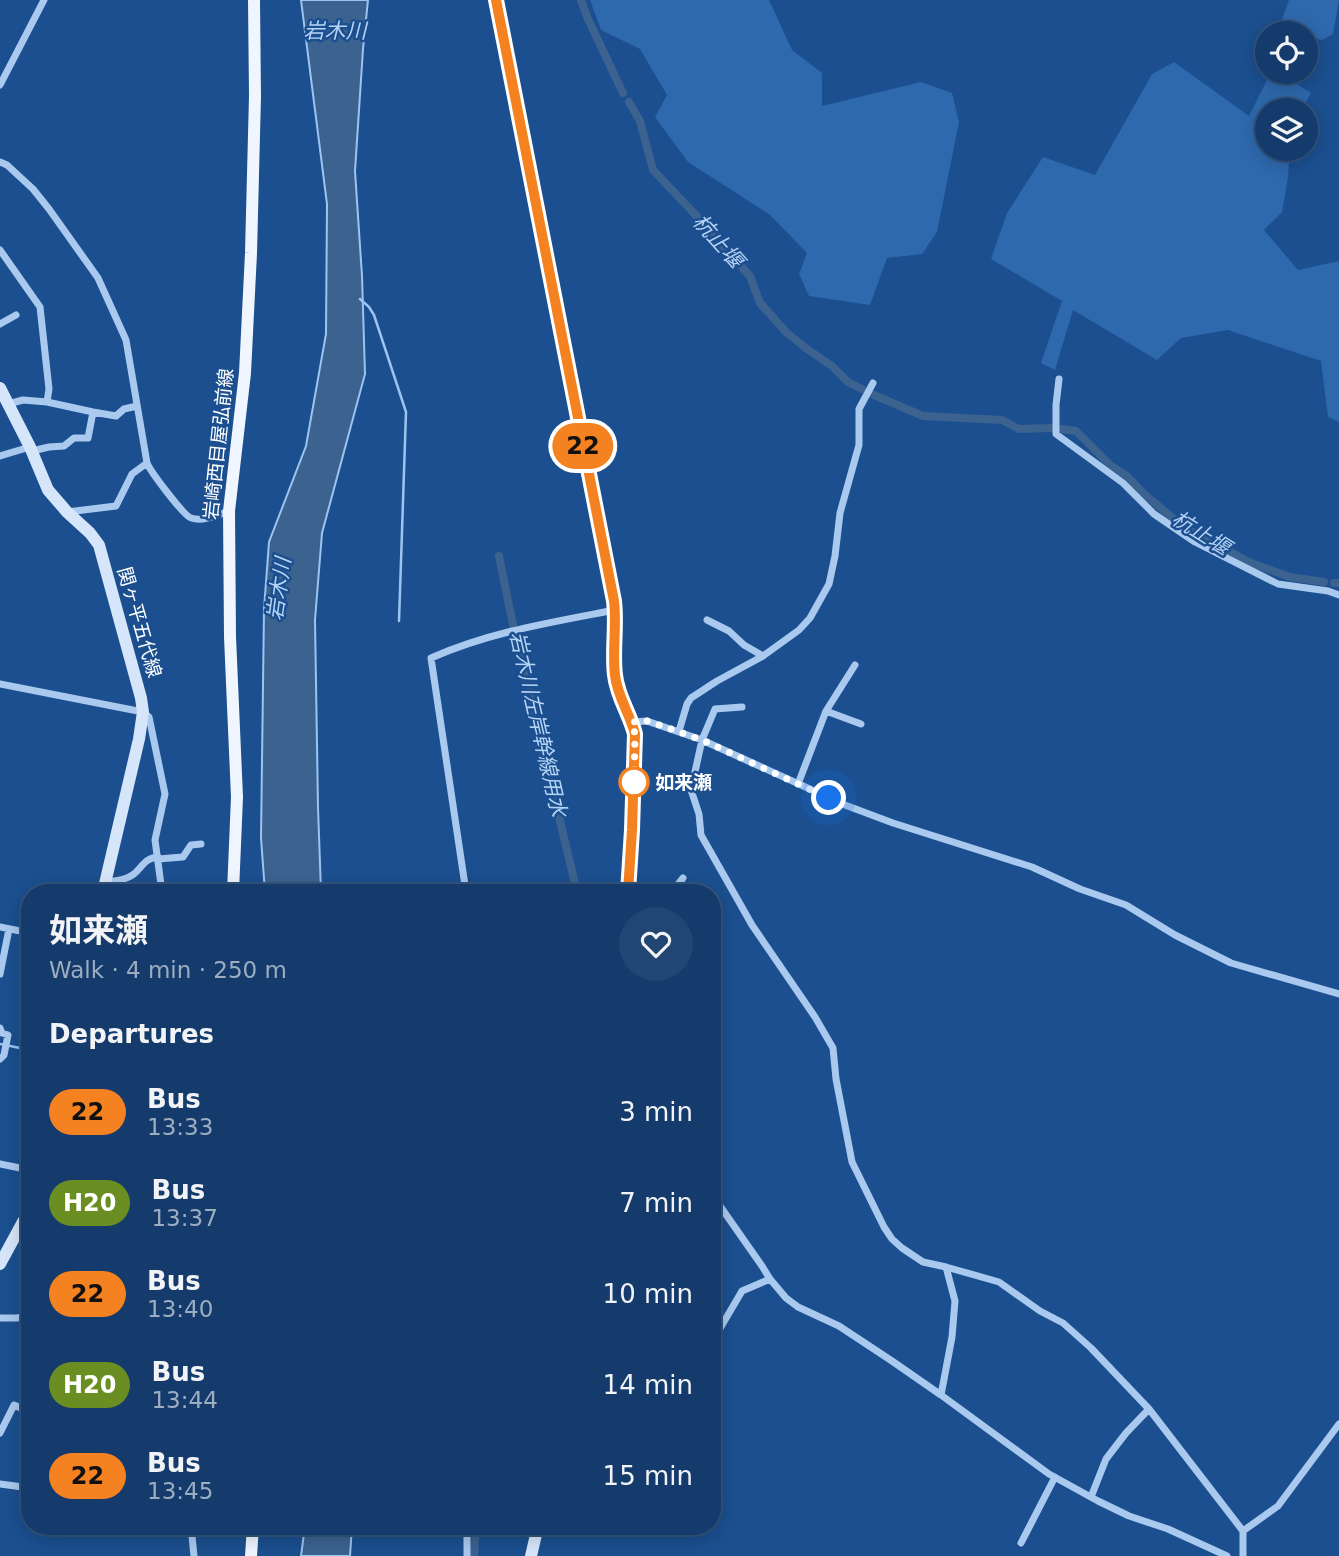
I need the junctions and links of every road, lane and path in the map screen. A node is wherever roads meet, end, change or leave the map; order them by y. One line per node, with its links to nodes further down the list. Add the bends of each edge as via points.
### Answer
1 (44, 0): 4 (street)
2 (254, 0): 20 (main road, 岩崎西目屋弘前線, via 250,280)
3 (496, 0): 23 (street)
4 (0, 85)
5 (0, 162): 15 (street, via 33,189 98,278 126,340)
6 (0, 250): 7 (street)
7 (3, 262): 13 (street, via 40,307)
8 (16, 315): 9 (street)
9 (0, 324)
10 (1059, 379): 22 (street, via 1056,434 1123,483 1154,514 1195,542 1278,584)
11 (873, 383): 25 (street, via 859,409 859,445 829,584 799,630)
12 (0, 388): 14 (street, 関ヶ平五代線)
13 (47, 402): 14 (street); 16 (street)
14 (8, 404): 17 (street, 関ヶ平五代線)
15 (137, 406): 16 (street, via 116,416); 19 (street)
16 (93, 412): 17 (street, via 88,438)
17 (31, 449): 18 (street); 21 (street, 関ヶ平五代線, via 48,490)
18 (0, 456)
19 (147, 463): 20 (street, via 191,518); 21 (street, via 132,474 116,506)
20 (229, 511): 42 (main road, 岩崎西目屋弘前線, via 237,797)
21 (67, 512): 30 (street, 関ヶ平五代線, via 99,545)
22 (1339, 595)
23 (615, 610): 31 (street, via 615,674); 43 (street, via 509,632 431,658)
24 (708, 620): 25 (street)
25 (763, 656): 33 (street, via 691,698)
26 (855, 665): 29 (street)
27 (0, 684): 30 (street)
28 (743, 707): 34 (street, via 715,709)
29 (826, 711): 32 (street); 35 (street)
30 (143, 712): 37 (street, via 149,717 164,794 155,840); 39 (street, 関ヶ平五代線)
31 (632, 722): 33 (street, via 648,721); 44 (street, via 635,753)
32 (861, 723)
33 (678, 731): 34 (street)
34 (702, 740): 35 (street); 59 (street, via 691,790 701,835 752,925 833,1048 858,1175 892,1239 923,1262)
35 (798, 784): 51 (street, via 881,819 1032,867 1126,905 1231,964)
36 (201, 844): 37 (street, via 191,845 183,857)
37 (158, 858): 40 (street, via 150,858 135,873); 41 (street)
38 (683, 878): 45 (street)
39 (105, 884)
40 (111, 884)
41 (161, 884)
42 (233, 884)
43 (465, 884)
44 (628, 884)
45 (678, 884)
46 (0, 927): 47 (street)
47 (9, 929): 48 (street); 49 (street)
48 (21, 931)
49 (1, 958): 50 (street)
50 (0, 974)
51 (1339, 994)
52 (0, 1028): 53 (street, via 8,1035)
53 (0, 1059)
54 (0, 1164): 55 (street)
55 (21, 1168)
56 (721, 1207): 60 (street)
57 (21, 1229): 58 (street)
58 (0, 1264)
59 (946, 1267): 64 (street, via 956,1301); 66 (street, via 999,1282 1063,1323)
60 (770, 1279): 63 (street, via 741,1292); 64 (street, via 798,1307 839,1326)
61 (21, 1317): 62 (street)
62 (0, 1318)
63 (721, 1326)
64 (942, 1395): 69 (street)
65 (21, 1408): 68 (street, via 14,1405)
66 (1149, 1409): 72 (street, via 1106,1459); 73 (street)
67 (1339, 1424): 73 (street, via 1278,1506)
68 (0, 1433)
69 (1055, 1477): 72 (street); 78 (street)
70 (0, 1484): 71 (street)
71 (21, 1487)
72 (1091, 1497): 83 (street)
73 (1243, 1531): 84 (street)
74 (192, 1535): 79 (street)
75 (252, 1535): 80 (main road)
76 (467, 1535): 81 (street)
77 (536, 1535): 82 (street)
78 (1021, 1543)
79 (194, 1556)
80 (251, 1556)
81 (467, 1556)
82 (531, 1556)
83 (1227, 1556)
84 (1243, 1556)

